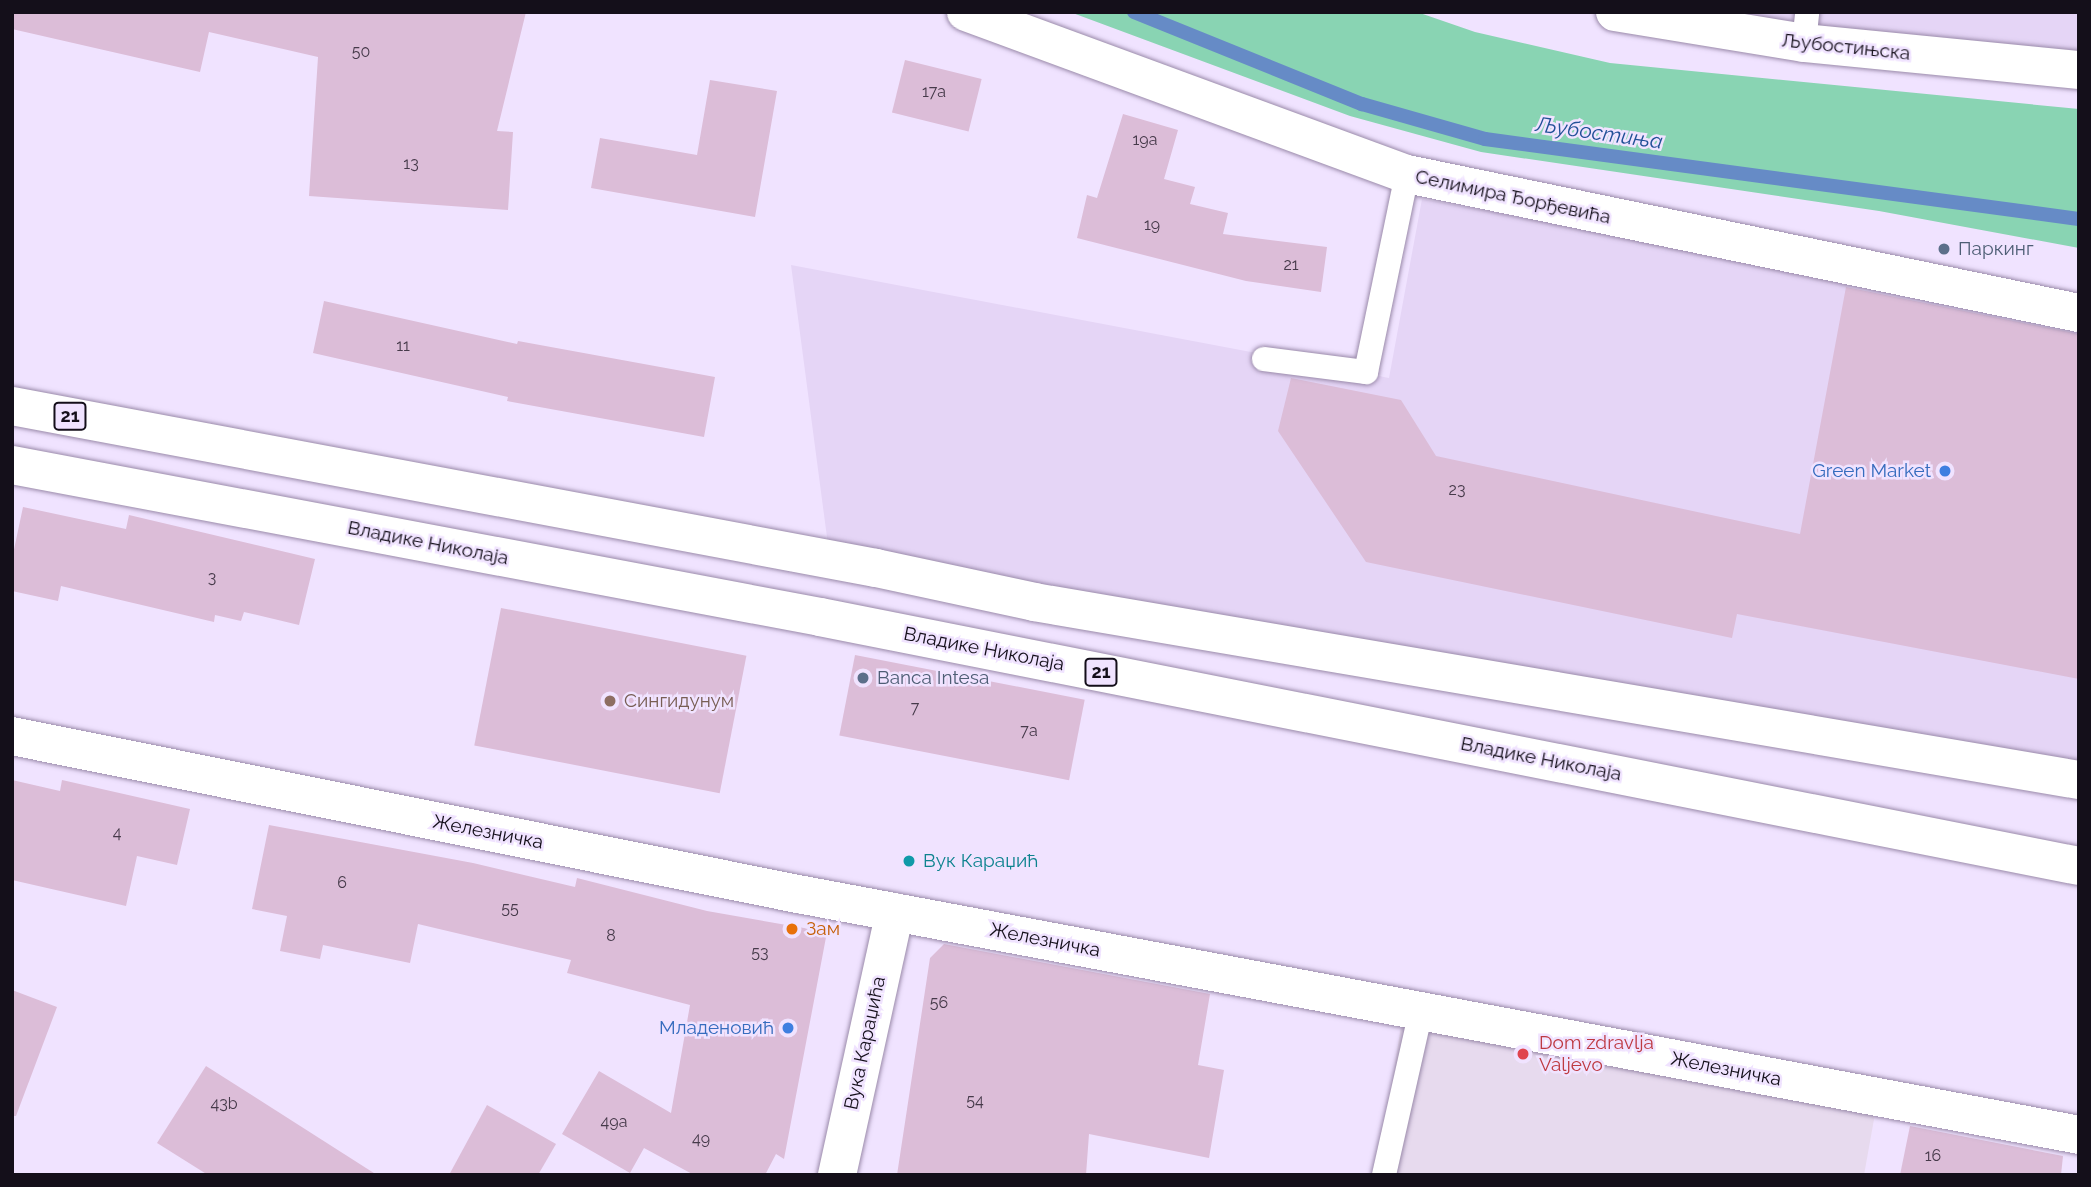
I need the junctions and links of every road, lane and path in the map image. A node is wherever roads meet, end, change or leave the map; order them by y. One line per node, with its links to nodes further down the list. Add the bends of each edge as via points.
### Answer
1 (966, 12): 5 (main road, Селимира Ђорђевића)
2 (1615, 12): 3 (main road, Љубостињска)
3 (1805, 28): 4 (main road, Љубостињска)
4 (2079, 70)
5 (1407, 174): 6 (main road, Селимира Ђорђевића); 7 (lane, via 1366,372)
6 (2079, 313)
7 (1264, 359)
8 (12, 406): 11 (main road, 21, via 876,568 1034,602)
9 (12, 465): 12 (main road, Владике Николаја / 21, via 834,620)
10 (12, 736): 13 (main road, Железничка)
11 (2079, 780)
12 (2079, 866)
13 (895, 912): 14 (main road, Железничка); 16 (main road, Вука Караџића)
14 (1421, 1011): 15 (main road, Железничка); 17 (lane)
15 (2079, 1135)
16 (837, 1175)
17 (1384, 1175)

